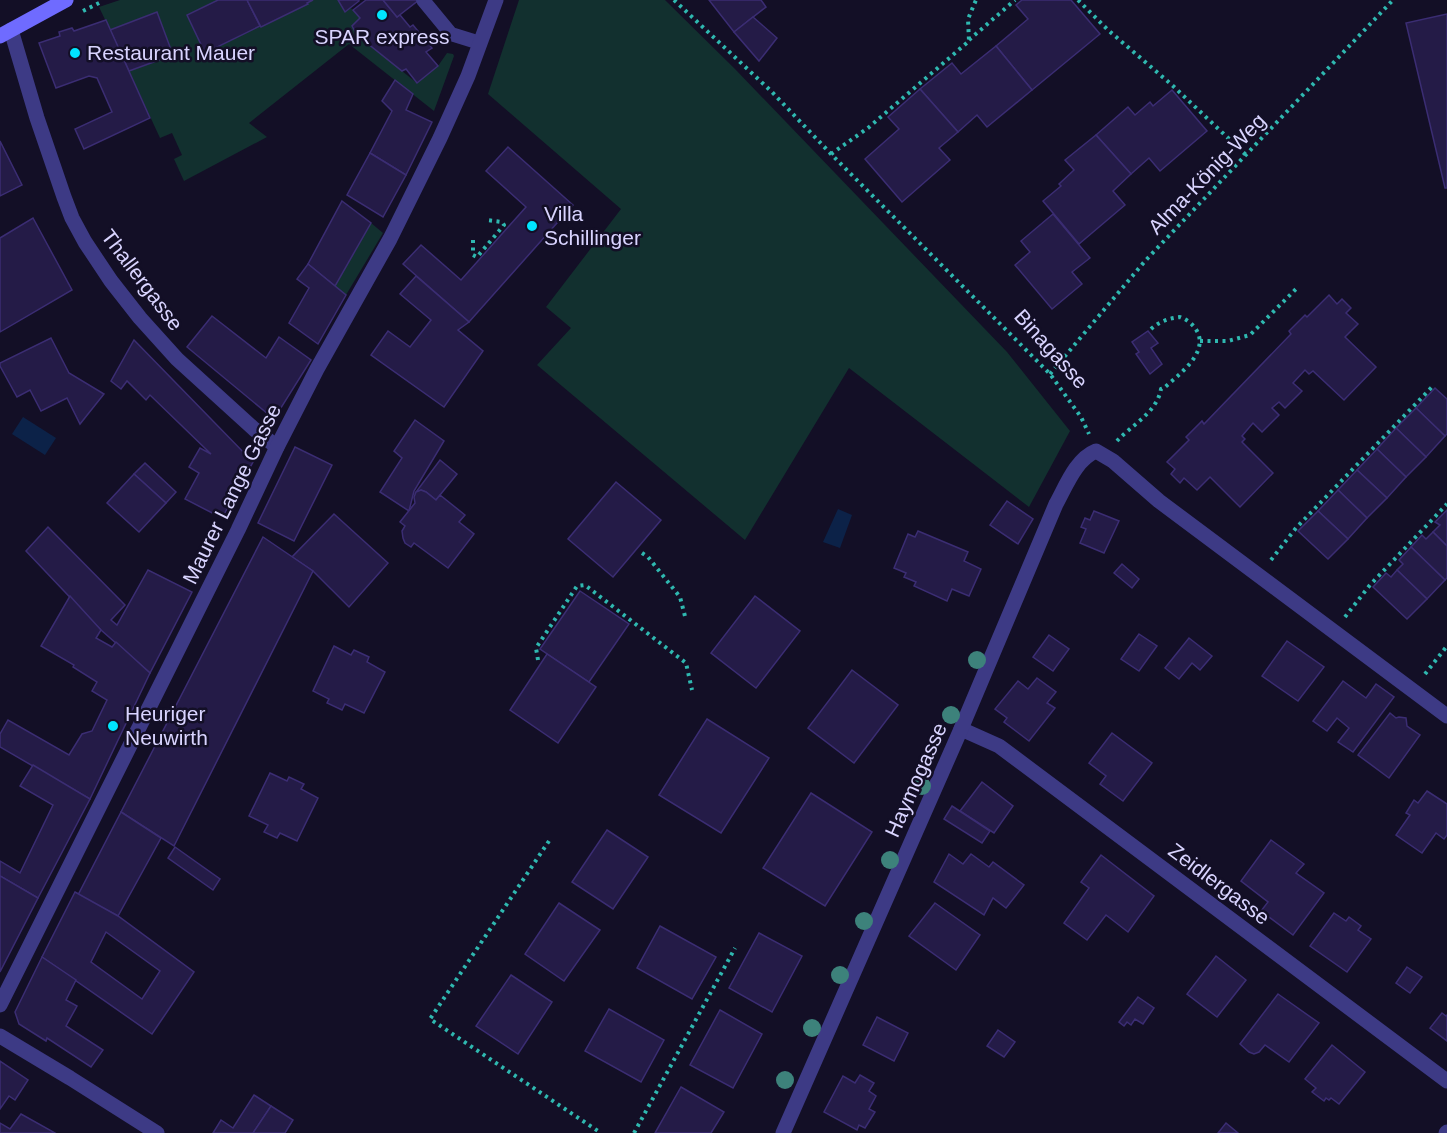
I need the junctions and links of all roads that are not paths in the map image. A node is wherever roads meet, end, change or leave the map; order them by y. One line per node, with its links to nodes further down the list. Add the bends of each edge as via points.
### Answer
1 (66, 0): 4 (street)
2 (423, 0): 5 (lane, via 451,34)
3 (496, 0): 5 (street, Maurer Lange Gasse)
4 (6, 33): 6 (street, Thallergasse, via 72,218 85,242 140,318 177,358)
5 (480, 43): 6 (street, Maurer Lange Gasse, via 440,138 390,239)
6 (277, 447): 9 (street, Maurer Lange Gasse)
7 (1447, 716): 8 (street, Haymogasse, via 1100,453 1089,454 1081,462 1056,504)
8 (961, 729): 11 (street, Zeidlergasse, via 999,746); 12 (street, Haymogasse)
9 (0, 1005)
10 (0, 1036): 13 (street)
11 (1447, 1081)
12 (786, 1132)
13 (158, 1133)

